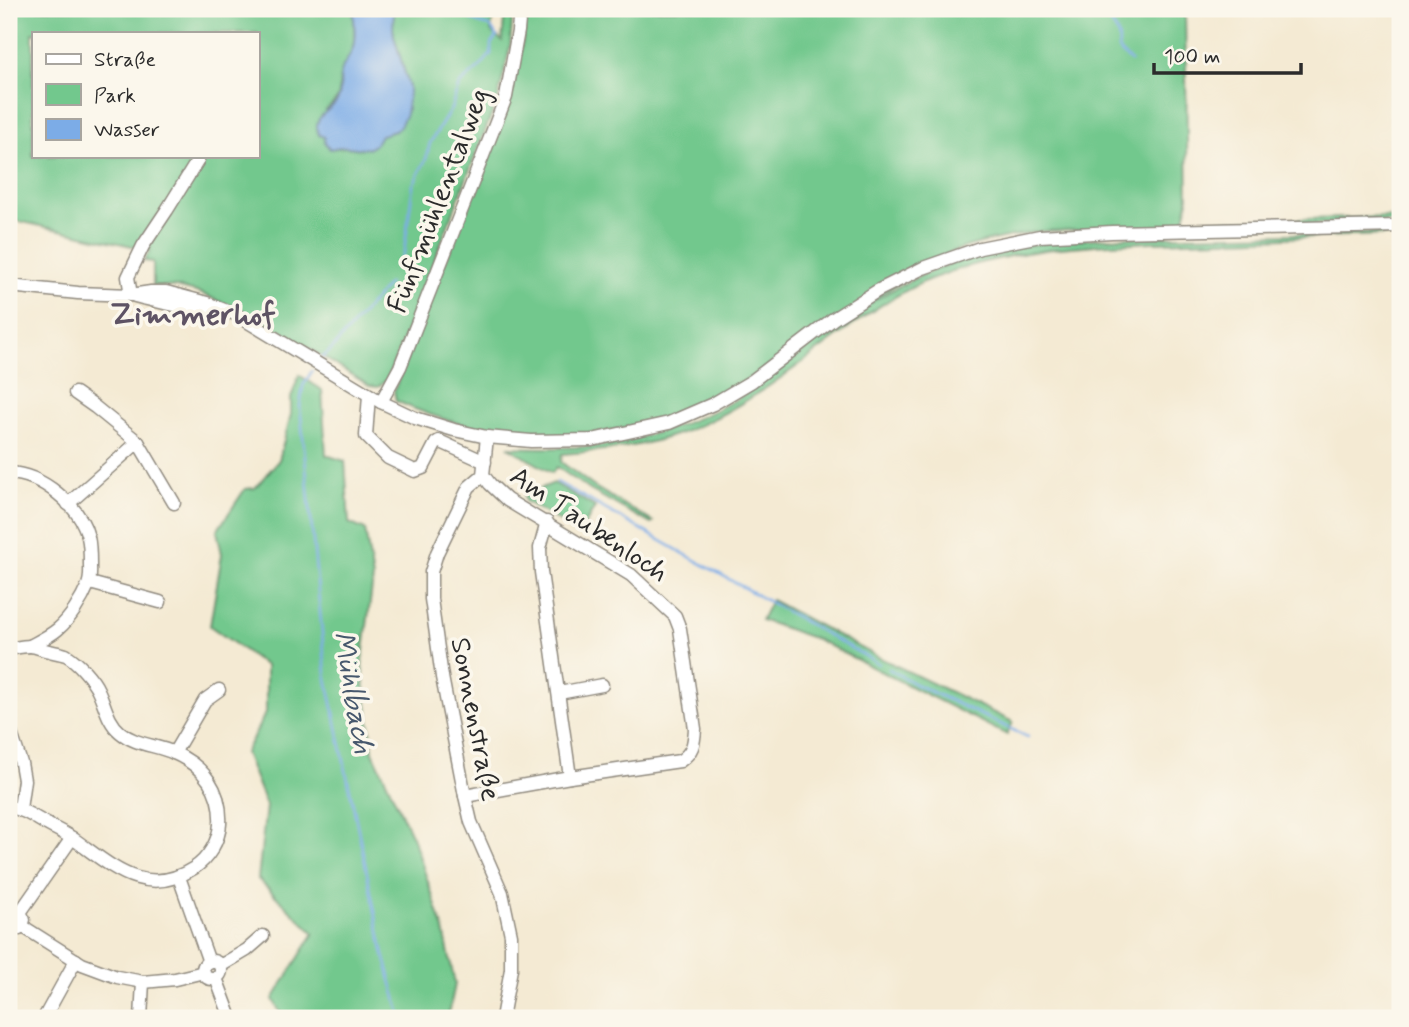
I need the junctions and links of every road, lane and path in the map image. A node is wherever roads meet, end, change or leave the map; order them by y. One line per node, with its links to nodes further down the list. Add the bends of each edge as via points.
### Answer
1 (520, 9): 7 (street, Fünfmühlentalweg, via 506,97 400,367)
2 (198, 160): 5 (street, via 143,246 128,277)
3 (1400, 226): 8 (street, via 1112,232 1040,236 980,248 923,268 877,291 752,381 669,423 592,440)
4 (9, 286): 5 (street)
5 (131, 295): 7 (street, via 166,292 235,314)
6 (75, 393): 9 (street)
7 (375, 399): 8 (street, via 415,418); 10 (street, via 366,436 388,458 415,471 423,467 439,441)
8 (487, 437): 10 (street)
9 (138, 442): 12 (street); 13 (street)
10 (484, 468): 14 (street, Am Taubenloch, via 490,484 507,500); 27 (street, Sonnenstraße, via 469,487 431,572 442,677)
11 (9, 472): 13 (street, via 39,480)
12 (174, 503)
13 (68, 504): 15 (street, via 88,537)
14 (547, 522): 23 (street, via 540,548 541,572); 26 (street, Am Taubenloch, via 631,575 675,616 695,729 694,743 680,761)
15 (90, 583): 16 (street); 17 (street)
16 (160, 603)
17 (58, 629): 18 (street); 20 (street, via 56,642)
18 (30, 646): 19 (street); 20 (street)
19 (9, 649)
20 (67, 656): 25 (street, via 98,688 118,730 129,739)
21 (602, 685): 23 (street)
22 (219, 690): 25 (street, via 205,700)
23 (559, 693): 26 (street)
24 (9, 727): 28 (street, via 24,780)
25 (174, 753): 30 (street, via 211,782 220,818 212,848 197,867)
26 (570, 776): 27 (street, Am Taubenloch)
27 (465, 796): 39 (street, Sonnenstraße, via 471,822 502,893 511,935 511,969)
28 (14, 808): 29 (street)
29 (72, 838): 30 (street, via 128,876 143,880); 31 (street)
30 (179, 877): 34 (street)
31 (13, 924): 33 (street)
32 (263, 936): 34 (street)
33 (76, 960): 35 (street); 36 (street)
34 (212, 969): 35 (street); 38 (street)
35 (143, 982): 37 (street)
36 (44, 1018)
37 (141, 1018)
38 (231, 1018)
39 (502, 1018)

